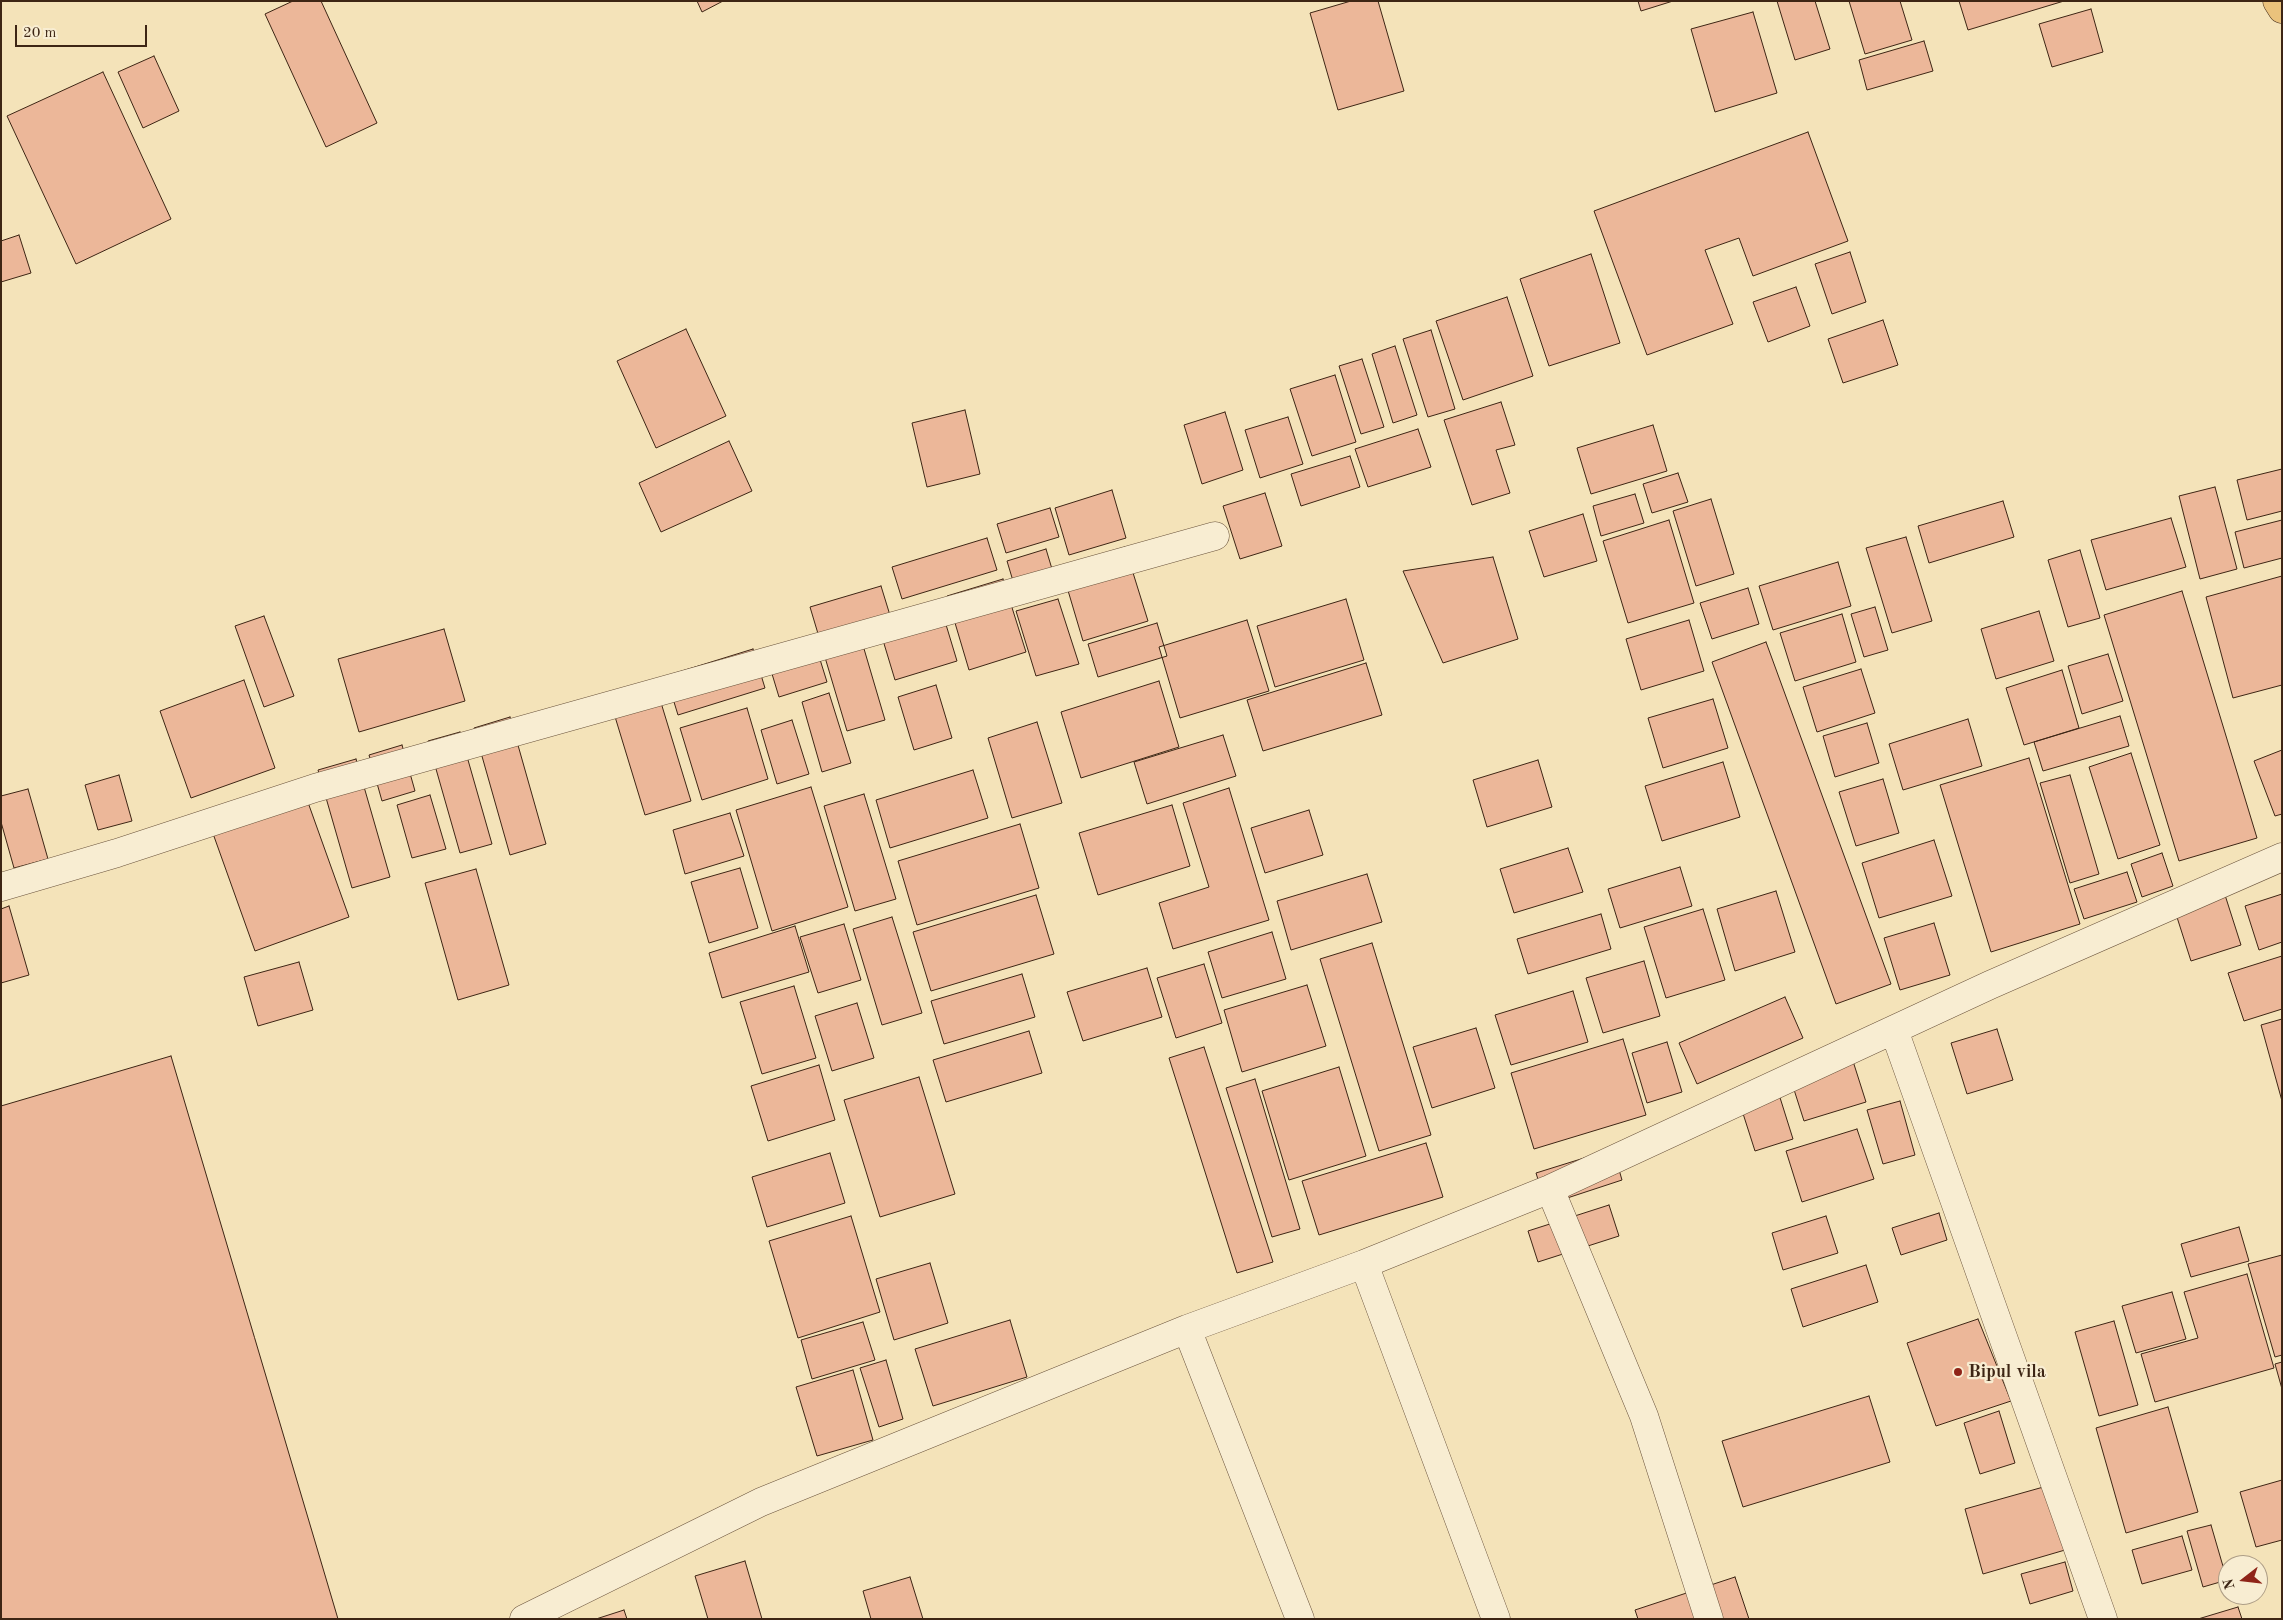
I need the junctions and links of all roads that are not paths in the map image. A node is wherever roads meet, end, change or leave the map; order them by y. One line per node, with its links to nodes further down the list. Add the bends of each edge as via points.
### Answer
1 (2277, 1): 2 (highway)
2 (2282, 10)
3 (1215, 536): 5 (street, via 315,788)
4 (2282, 857): 6 (street)
5 (1, 887)
6 (1894, 1030): 7 (street); 14 (street)
7 (1550, 1189): 8 (street); 13 (street, via 1644,1416)
8 (1364, 1264): 9 (street); 12 (street)
9 (1187, 1329): 10 (street, via 761,1502); 11 (street)
10 (524, 1619)
11 (1300, 1619)
12 (1496, 1619)
13 (1709, 1619)
14 (2103, 1619)

